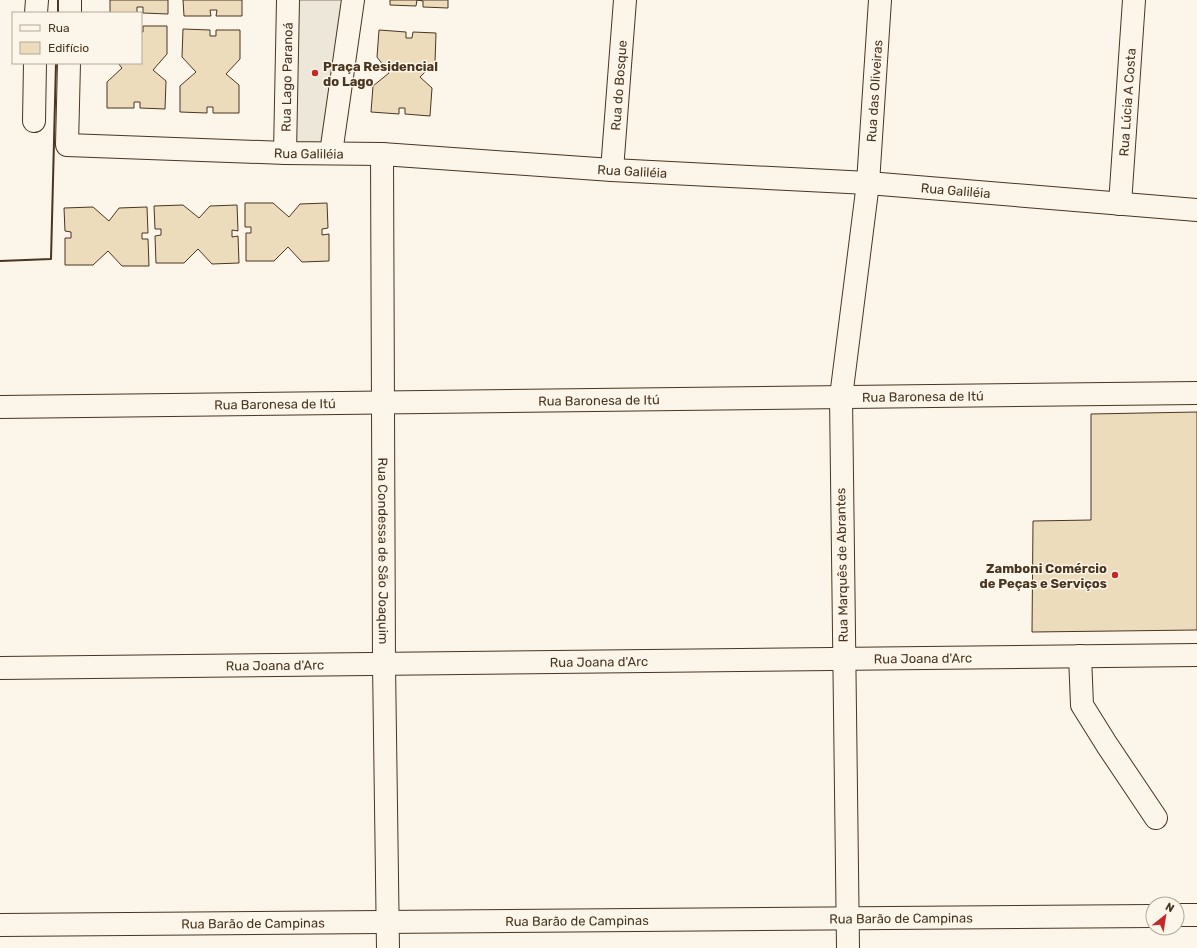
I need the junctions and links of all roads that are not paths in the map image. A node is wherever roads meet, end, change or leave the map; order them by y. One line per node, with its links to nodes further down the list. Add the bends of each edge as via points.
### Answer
1 (37, 0): 8 (street)
2 (70, 0): 9 (street)
3 (288, 0): 13 (street, Rua Lago Paranoá)
4 (353, 0): 14 (street)
5 (625, 0): 16 (street, Rua do Bosque)
6 (880, 0): 17 (street, Rua das Oliveiras)
7 (1134, 0): 18 (street, Rua Lúcia A Costa)
8 (36, 12)
9 (70, 12)
10 (35, 64): 12 (street)
11 (69, 64): 13 (street, Rua Galiléia, via 67,145)
12 (34, 122)
13 (285, 153): 14 (street, Rua Galiléia)
14 (331, 153): 15 (street, Rua Galiléia)
15 (382, 154): 16 (street, Rua Galiléia); 22 (street, Rua Condessa de São Joaquim)
16 (612, 170): 17 (street, Rua Galiléia)
17 (868, 183): 18 (street, Rua Galiléia); 21 (street, Rua Marquês de Abrantes)
18 (1120, 204): 19 (street, Rua Galiléia)
19 (1197, 210)
20 (1197, 393): 21 (street, Rua Baronesa de Itú)
21 (841, 397): 22 (street, Rua Baronesa de Itú); 26 (street, Rua Marquês de Abrantes)
22 (383, 402): 23 (street, Rua Baronesa de Itú); 27 (street, Rua Condessa de São Joaquim)
23 (0, 406)
24 (1197, 655): 25 (street, Rua Joana d'Arc)
25 (1080, 656): 26 (street, Rua Joana d'Arc); 29 (street, via 1082,705)
26 (843, 658): 27 (street, Rua Joana d'Arc); 33 (street, Rua Marquês de Abrantes)
27 (384, 664): 28 (street, Rua Joana d'Arc); 34 (street, Rua Condessa de São Joaquim)
28 (0, 668)
29 (1156, 818)
30 (1197, 915): 32 (street)
31 (1145, 916): 33 (street, Rua Barão de Campinas)
32 (1185, 916)
33 (848, 918): 34 (street, Rua Barão de Campinas); 37 (street, Rua Marquês de Abrantes)
34 (388, 922): 35 (street, Rua Barão de Campinas); 36 (street, Rua Condessa de São Joaquim)
35 (0, 925)
36 (388, 948)
37 (848, 948)

